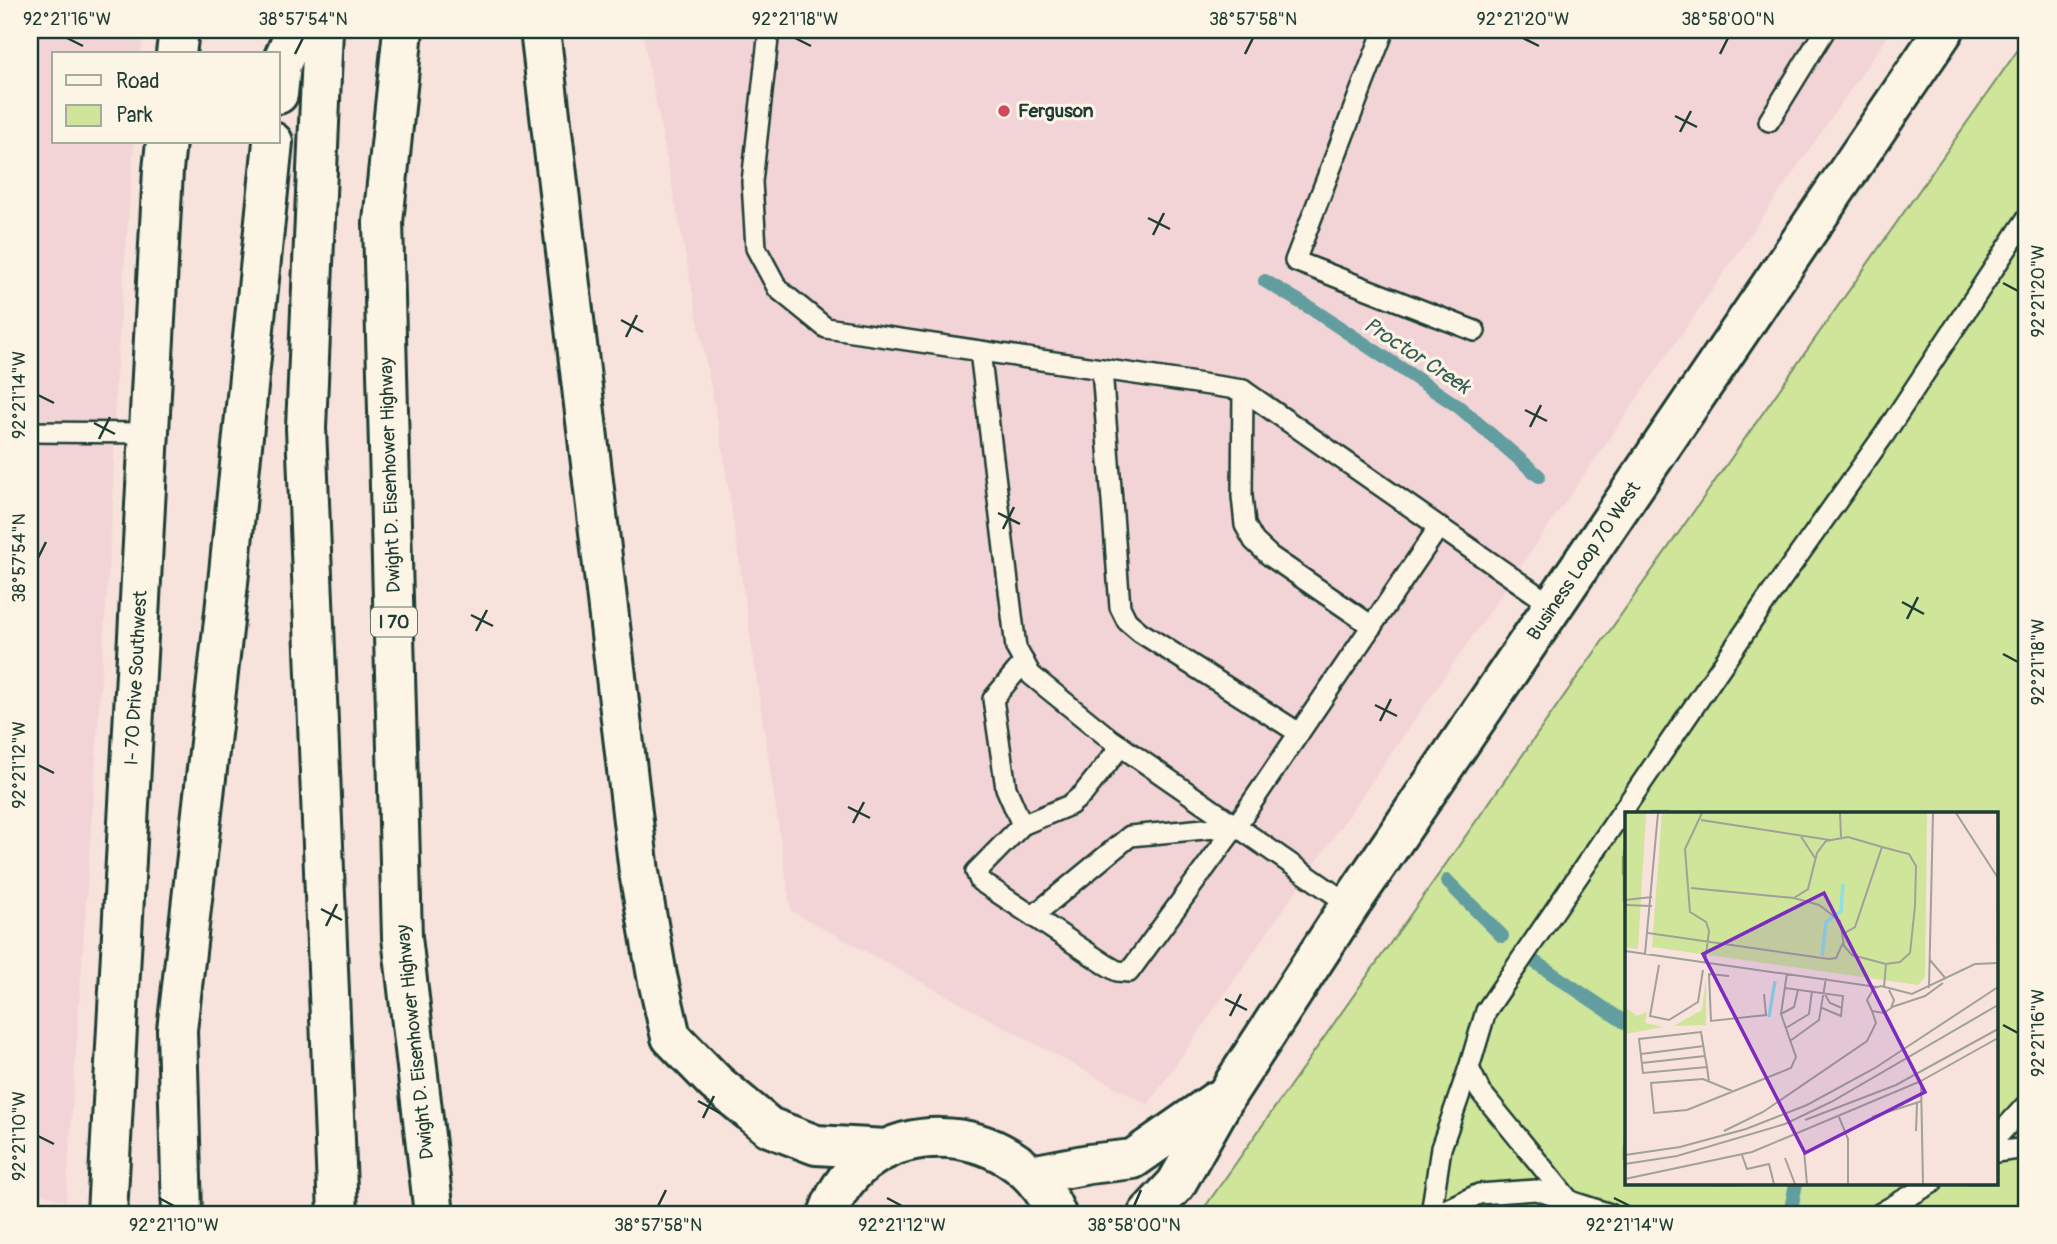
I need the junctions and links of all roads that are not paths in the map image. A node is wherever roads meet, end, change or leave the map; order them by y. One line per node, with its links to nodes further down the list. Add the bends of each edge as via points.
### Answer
1 (179, 30): 10 (main road)
2 (296, 30): 11 (main road)
3 (323, 30): 44 (main road, via 306,428)
4 (402, 30): 45 (main road, Dwight D. Eisenhower Highway / I 70, via 383,222 400,868 402,937)
5 (540, 30): 37 (main road, via 639,872 671,1037 769,1127 816,1145)
6 (769, 30): 17 (lane, via 752,182 756,248 778,289 826,328)
7 (1384, 30): 16 (lane, via 1295,261)
8 (1825, 30): 12 (lane)
9 (1944, 30): 23 (main road, Business Loop 70 West)
10 (176, 52)
11 (280, 74)
12 (1769, 121)
13 (166, 144): 21 (main road, I- 70 Drive Southwest)
14 (273, 144): 43 (main road, via 177,1030)
15 (2027, 218): 32 (lane, via 1884,435 1486,1011)
16 (1475, 331)
17 (980, 351): 18 (lane); 25 (lane, via 1016,648)
18 (1102, 369): 19 (lane); 26 (lane, via 1120,607 1127,621)
19 (1243, 390): 22 (lane); 24 (lane, via 1245,526 1270,556)
20 (30, 432): 21 (lane)
21 (149, 433): 42 (main road, I- 70 Drive Southwest)
22 (1439, 527): 23 (lane); 24 (lane)
23 (1553, 606): 30 (main road, Business Loop 70 West)
24 (1372, 626): 26 (lane)
25 (1024, 662): 27 (lane, via 1031,674); 28 (lane, via 993,699 1006,788)
26 (1299, 733): 29 (lane)
27 (1121, 746): 28 (lane, via 1070,805); 29 (lane)
28 (1022, 825): 31 (lane, via 976,872 979,881)
29 (1237, 826): 30 (lane); 31 (lane, via 1129,836); 31 (lane, via 1129,972 1117,971)
30 (1350, 905): 33 (main road, Business Loop 70 West)
31 (1033, 916)
32 (1469, 1068): 41 (lane, via 1479,1091); 49 (lane, via 1441,1148)
33 (1227, 1094): 39 (main road, Business Loop 70 West, via 1133,1159); 48 (main road, Business Loop 70 West, via 1176,1184)
34 (2027, 1104): 35 (lane)
35 (1997, 1137)
36 (2027, 1148): 38 (lane)
37 (886, 1149): 39 (main road, via 924,1138 963,1139 1000,1151); 46 (main road, via 855,1171)
38 (1997, 1152)
39 (1031, 1175): 47 (main road)
40 (1930, 1184): 51 (lane)
41 (1569, 1200): 49 (lane, via 1536,1190 1479,1194); 50 (lane)
42 (107, 1214)
43 (182, 1214)
44 (338, 1214)
45 (434, 1214)
46 (828, 1214)
47 (1056, 1214)
48 (1148, 1214)
49 (1434, 1214)
50 (1610, 1214)
51 (1879, 1214)

